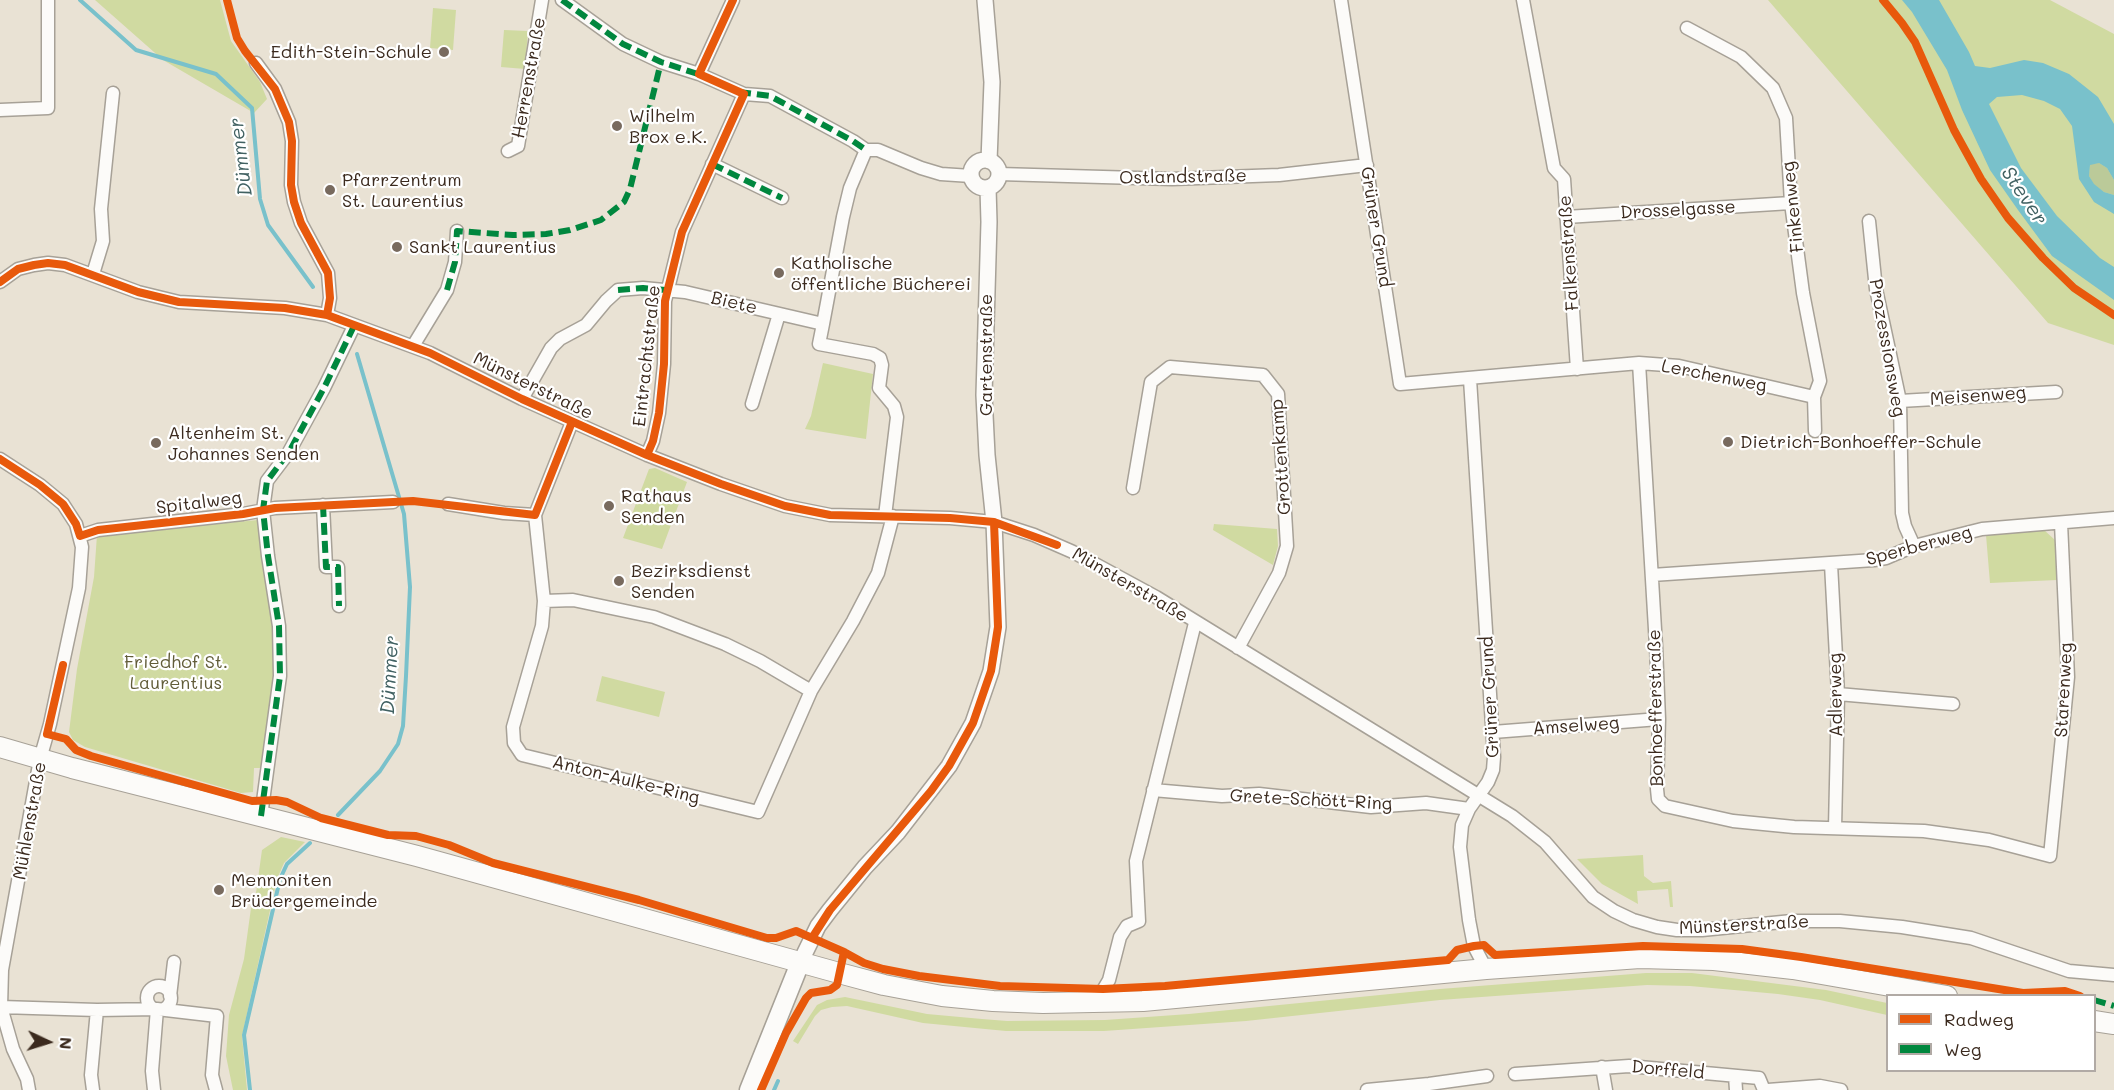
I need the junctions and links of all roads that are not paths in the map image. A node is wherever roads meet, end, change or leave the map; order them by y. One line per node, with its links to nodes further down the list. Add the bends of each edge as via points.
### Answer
1 (48, 0): 13 (street, via 48,108)
2 (542, 0): 15 (street, Herrenstraße, via 518,146)
3 (562, 0): 10 (street, via 623,44)
4 (732, 0): 10 (street)
5 (985, 0): 16 (street, via 992,82)
6 (1341, 0): 18 (street, Grüner Grund)
7 (1524, 0): 24 (street, Falkenstraße, via 1554,168 1564,179)
8 (1687, 28): 23 (street, Finkenweg, via 1741,57 1773,88 1786,118)
9 (256, 63): 31 (street, via 275,89 289,122 294,202 328,273)
10 (699, 74): 12 (street)
11 (113, 93): 27 (street, via 100,209 103,241)
12 (744, 94): 14 (street, via 770,96); 17 (street, Eintrachtstraße)
13 (0, 110)
14 (866, 150): 20 (street, via 878,150 942,174); 32 (street, via 850,188)
15 (508, 151)
16 (989, 161): 19 (street); 20 (street, via 974,165)
17 (712, 164): 22 (street); 29 (street, Eintrachtstraße, via 682,232)
18 (1367, 165): 19 (street, Ostlandstraße, via 1279,175 1172,179); 37 (street, Grüner Grund, via 1400,384)
19 (999, 174): 21 (street, via 996,183)
20 (971, 176): 21 (street, via 975,184)
21 (988, 188): 55 (street, Gartenstraße, via 984,395)
22 (782, 198)
23 (1791, 203): 24 (street, Drosselgasse); 39 (street, Finkenweg, via 1820,381)
24 (1566, 217): 36 (street, Falkenstraße)
25 (1869, 221): 41 (street, Prozessionsweg, via 1876,289)
26 (458, 231): 34 (street, via 447,290)
27 (93, 274): 28 (street, Münsterstraße, via 48,263 18,269); 31 (street, Münsterstraße, via 138,292 179,302 285,308)
28 (0, 282)
29 (667, 290): 30 (street, Biete); 40 (street, Biete, via 618,290 586,325 551,348); 45 (street, Eintrachtstraße, via 659,413)
30 (779, 314): 32 (street); 42 (street, Biete)
31 (327, 315): 33 (street, Münsterstraße)
32 (823, 324): 53 (street, Anton-Aulke-Ring, via 819,344 880,358 879,388 894,406 897,417)
33 (354, 326): 34 (street, Münsterstraße); 51 (street, Spitalweg, via 289,452 267,481)
34 (413, 346): 40 (street, Münsterstraße)
35 (1639, 363): 36 (street, Lerchenweg); 39 (street, Lerchenweg, via 1679,366); 60 (street, Bonhoefferstraße)
36 (1577, 369): 37 (street, Grüner Grund)
37 (1470, 379): 69 (street, Grüner Grund)
38 (2056, 392): 41 (street, Meisenweg)
39 (1814, 397): 44 (street, Finkenweg)
40 (522, 399): 43 (street, Münsterstraße)
41 (1900, 401): 58 (street, Prozessionsweg, via 1902,513)
42 (752, 404)
43 (572, 422): 45 (street, Münsterstraße); 52 (street, Anton-Aulke-Ring)
44 (1815, 431)
45 (647, 455): 53 (street, Münsterstraße, via 785,506 830,515)
46 (0, 459): 57 (street, Mühlenstraße, via 63,504)
47 (1133, 488): 64 (street, Grottenkamp, via 1150,382 1170,367 1263,375 1278,394 1287,546 1279,573)
48 (393, 502): 50 (street, Spitalweg)
49 (448, 504): 52 (street)
50 (323, 505): 51 (street, Spitalweg); 62 (street, via 326,567 338,567)
51 (263, 510): 57 (street, Spitalweg, via 98,530); 75 (street, Spitalweg, via 279,627 280,676)
52 (535, 515): 61 (street, Anton-Aulke-Ring)
53 (889, 516): 55 (street, Münsterstraße); 65 (street, Anton-Aulke-Ring, via 878,573)
54 (2114, 518): 56 (street, Sperberweg)
55 (994, 522): 63 (street, Münsterstraße, via 1065,548); 79 (street, Gartenstraße, via 997,637 991,671 973,723 926,797 824,918)
56 (2061, 523): 58 (street, Sperberweg, via 1982,529); 77 (street, Starenweg, via 2068,677)
57 (80, 537): 71 (street, Mühlenstraße, via 80,588)
58 (1914, 546): 59 (street, Sperberweg, via 1886,558)
59 (1831, 564): 60 (street, Sperberweg); 66 (street, Adlerweg)
60 (1652, 575): 68 (street, Bonhoefferstraße)
61 (544, 601): 65 (street, via 573,600 657,618 725,644); 65 (street, Anton-Aulke-Ring, via 542,626 513,727 514,743 522,755 758,812)
62 (339, 606)
63 (1196, 623): 64 (street, Münsterstraße); 72 (street)
64 (1238, 648): 73 (street, Münsterstraße)
65 (811, 691)
66 (1838, 694): 67 (street); 76 (street, Adlerweg)
67 (1953, 704)
68 (1659, 719): 69 (street, Amselweg); 76 (street, Bonhoefferstraße, via 1658,799 1665,806 1733,821)
69 (1493, 732): 73 (street, Grüner Grund, via 1493,770)
70 (0, 747): 71 (main road)
71 (40, 759): 75 (main road); 85 (street, Mühlenstraße, via 2,970)
72 (1153, 790): 74 (street, Grete-Schött-Ring, via 1259,794 1371,807 1426,803); 84 (street, via 1137,861 1139,921 1127,926 1120,937 1109,980)
73 (1479, 796): 74 (street); 81 (street, Münsterstraße, via 1545,842 1593,897 1623,915 1657,927 1702,930 1792,921 1902,927 1971,938 2069,971)
74 (1469, 809): 80 (street, via 1461,825 1460,847 1474,946)
75 (261, 816): 79 (main road)
76 (1836, 828): 77 (street, Bonhoefferstraße, via 1924,831 1989,840)
77 (2050, 856)
78 (174, 962): 83 (street)
79 (800, 963): 84 (main road, via 942,996 1033,1003); 99 (main road)
80 (1486, 969): 82 (main road, via 1640,958 1714,960 1793,969); 84 (main road, via 1180,998)
81 (2114, 975)
82 (1936, 994)
83 (170, 996): 86 (street, via 169,1004); 86 (street, via 165,988 152,988 147,1000)
84 (1096, 1002)
85 (1, 1007): 87 (street); 95 (street, Mühlenstraße)
86 (157, 1009): 87 (street); 97 (street); 98 (street, via 217,1016 212,1075)
87 (97, 1010): 96 (street)
88 (2096, 1021): 89 (main road)
89 (2114, 1024)
90 (1602, 1067): 91 (street, Dorffeld); 93 (street, Dorffeld); 101 (street, Dorffeld)
91 (1515, 1074)
92 (1487, 1076): 94 (street)
93 (1735, 1076): 102 (street); 103 (street, Dorffeld, via 1758,1078)
94 (1430, 1087): 100 (street)
95 (29, 1090)
96 (93, 1090)
97 (154, 1090)
98 (216, 1090)
99 (749, 1090)
100 (1367, 1090)
101 (1606, 1090)
102 (1736, 1090)
103 (1766, 1090): 104 (street, Dorffeld, via 1820,1086)
104 (1841, 1090)

